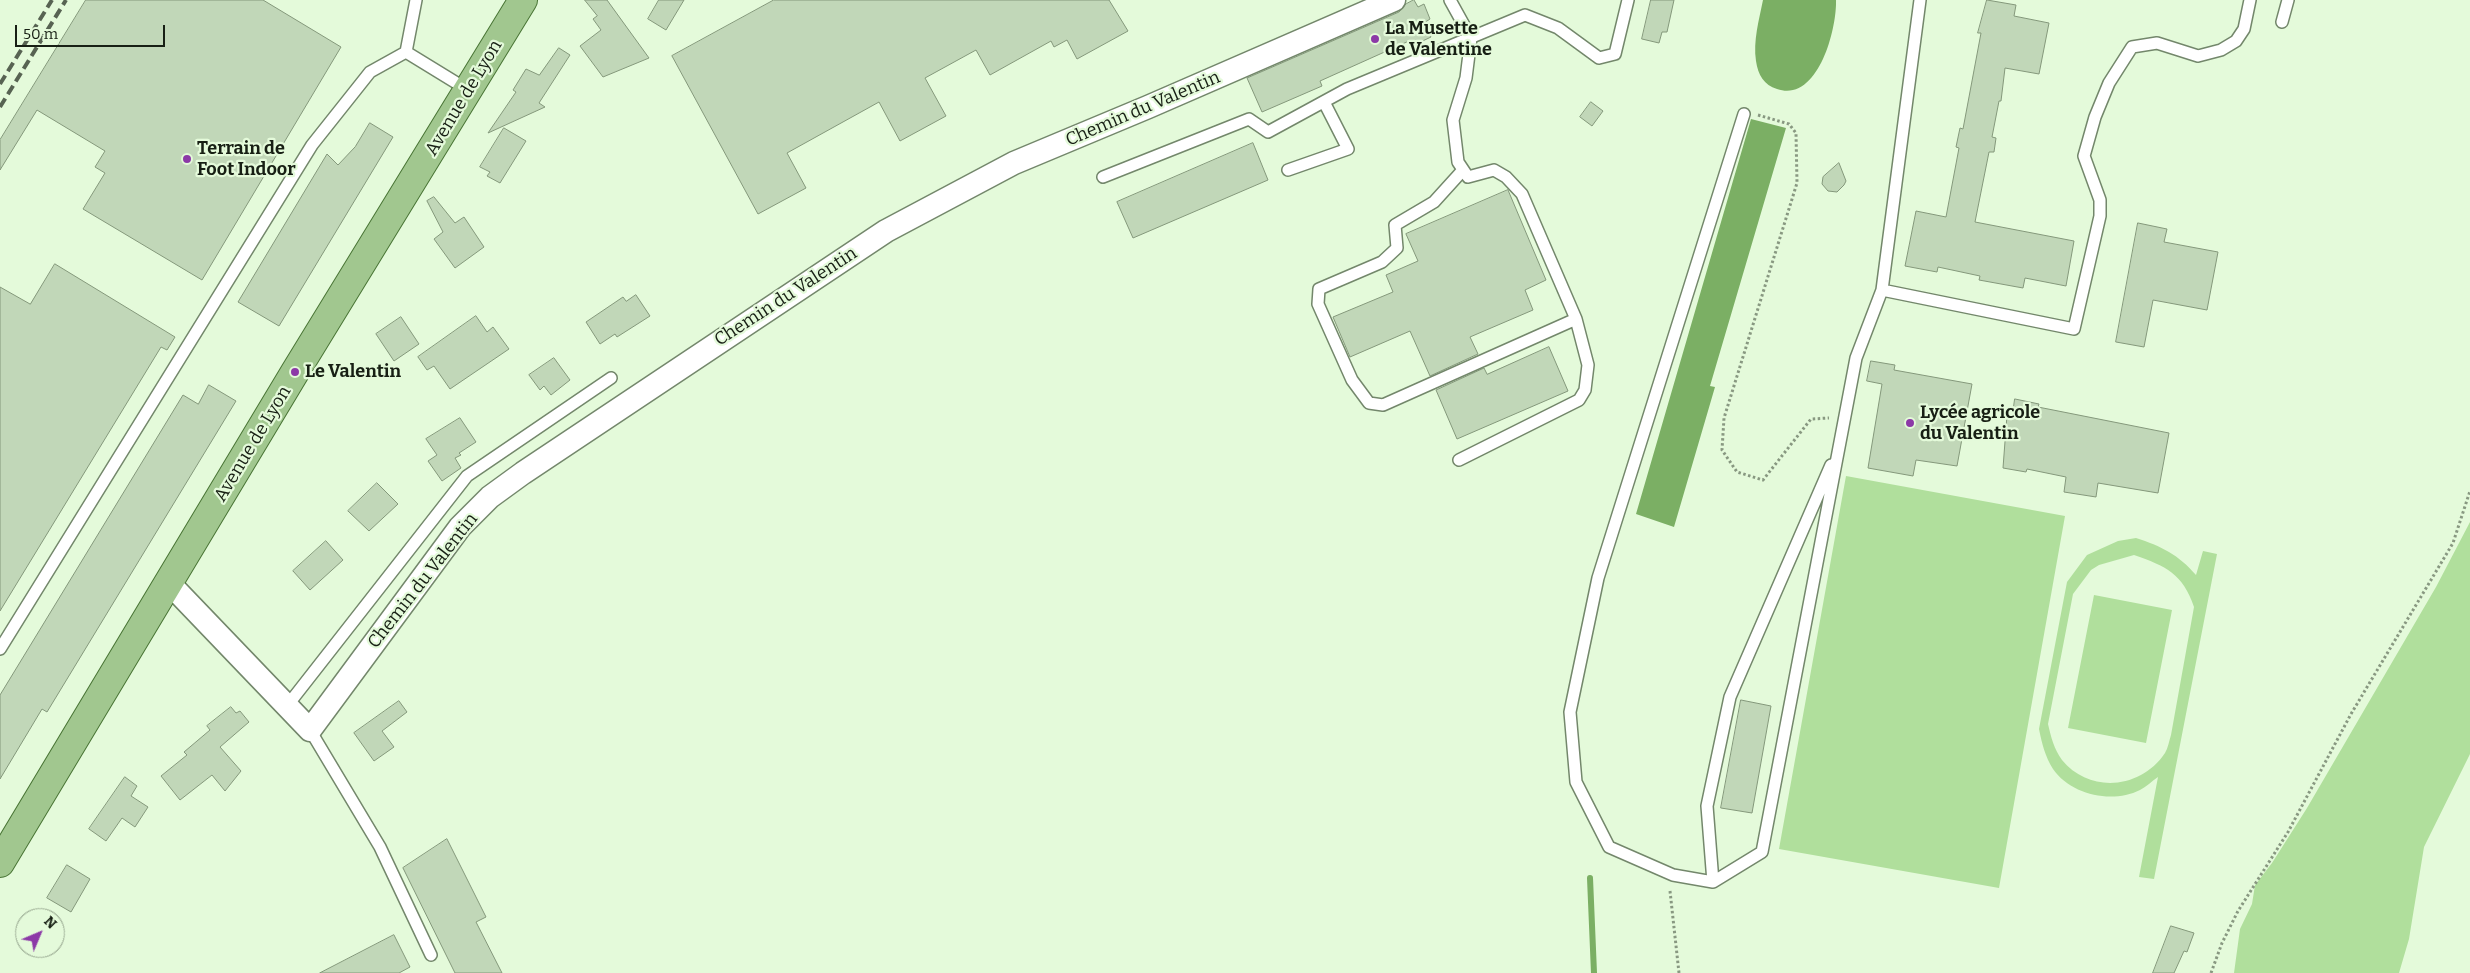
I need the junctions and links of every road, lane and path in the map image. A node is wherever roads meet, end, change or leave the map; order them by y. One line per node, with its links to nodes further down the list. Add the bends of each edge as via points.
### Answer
1 (416, 0): 11 (lane)
2 (523, 0): 12 (main road, Avenue de Lyon)
3 (1394, 0): 28 (street, Chemin du Valentin, via 1014,163 886,231 523,472 490,497 460,527)
4 (1450, 0): 10 (lane)
5 (1628, 0): 10 (lane, via 1615,54 1599,58 1558,28 1525,15)
6 (1920, 0): 18 (lane)
7 (2250, 0): 18 (lane, via 2244,29 2236,41 2221,50 2198,56 2157,43 2132,47 2109,82 2084,156 2100,200 2100,216 2074,329)
8 (2288, 0): 9 (lane)
9 (2282, 22)
10 (1471, 38): 13 (lane, via 1347,89); 16 (lane, via 1466,78 1452,120 1458,162)
11 (406, 52): 12 (lane); 26 (lane, via 370,72 312,145)
12 (468, 90): 25 (main road, Avenue de Lyon)
13 (1324, 102): 15 (lane, via 1348,150); 17 (lane, via 1268,132 1249,119)
14 (1744, 114): 21 (path, via 1756,114 1788,124 1796,133 1797,183 1724,418 1722,450 1737,472 1763,480 1811,419); 30 (lane, via 1598,578 1570,712 1576,782 1609,847)
15 (1288, 170)
16 (1463, 170): 19 (lane, via 1468,177 1494,170 1522,194); 19 (lane, via 1434,202 1395,225 1397,248 1382,262 1319,288 1318,304 1352,380 1369,403 1383,405)
17 (1104, 178)
18 (1882, 290): 21 (lane, via 1856,358)
19 (1576, 319): 23 (lane, via 1588,366 1585,390 1579,400)
20 (611, 378): 27 (lane, via 467,476)
21 (1845, 417): 22 (lane)
22 (1840, 446): 31 (lane, via 1730,698 1707,806); 31 (lane, via 1762,852)
23 (1459, 460)
24 (2470, 491): 34 (path, via 2453,543 2350,714 2288,832 2238,911)
25 (170, 584): 27 (street); 29 (main road, Avenue de Lyon)
26 (0, 649)
27 (290, 708): 28 (street)
28 (310, 730): 32 (lane, via 380,847)
29 (0, 863)
30 (1673, 875): 31 (lane); 33 (path, via 1670,888)
31 (1713, 882)
32 (431, 954)
33 (1680, 973)
34 (2211, 973)

